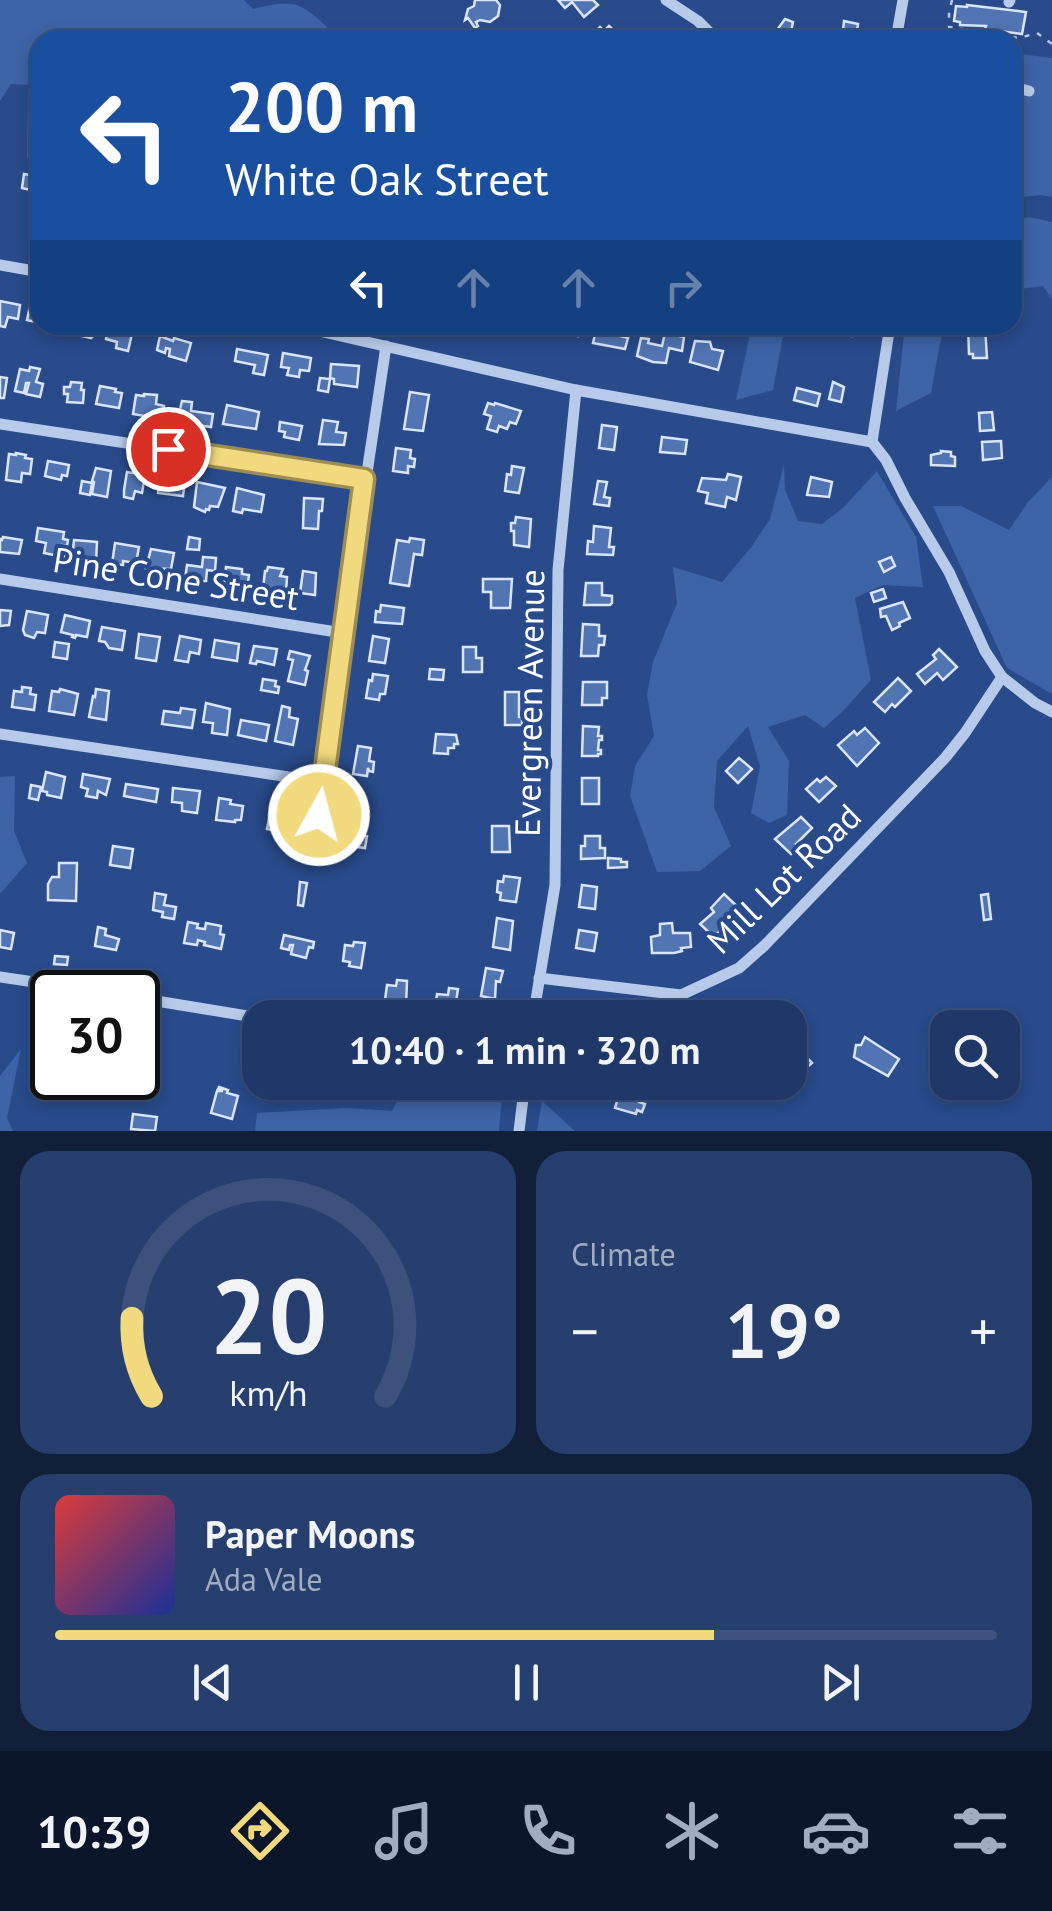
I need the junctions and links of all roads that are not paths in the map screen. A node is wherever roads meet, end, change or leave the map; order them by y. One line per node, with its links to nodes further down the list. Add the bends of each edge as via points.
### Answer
1 (666, 0): 3 (street)
2 (902, 0): 4 (street)
3 (707, 30)
4 (898, 30)
5 (1022, 89): 6 (street)
6 (1029, 91)
7 (0, 264): 8 (street)
8 (30, 270)
9 (337, 335): 11 (street)
10 (888, 335): 14 (street)
11 (386, 346): 12 (street); 15 (street)
12 (576, 390): 14 (street); 24 (street, Evergreen Avenue, via 558,570 555,885)
13 (0, 424): 15 (street)
14 (872, 442): 18 (street)
15 (364, 479): 17 (street)
16 (0, 580): 17 (street, Pine Cone Street)
17 (342, 633): 21 (street)
18 (1002, 677): 19 (street); 24 (street, Mill Lot Road, via 945,758 739,968 682,995)
19 (1052, 712)
20 (0, 734): 21 (street)
21 (323, 782): 22 (street)
22 (315, 847)
23 (0, 977): 25 (street)
24 (539, 978): 26 (street, Evergreen Avenue)
25 (30, 981)
26 (536, 1000)
27 (160, 1002): 28 (street)
28 (242, 1015)
29 (523, 1100): 30 (street)
30 (519, 1131)

